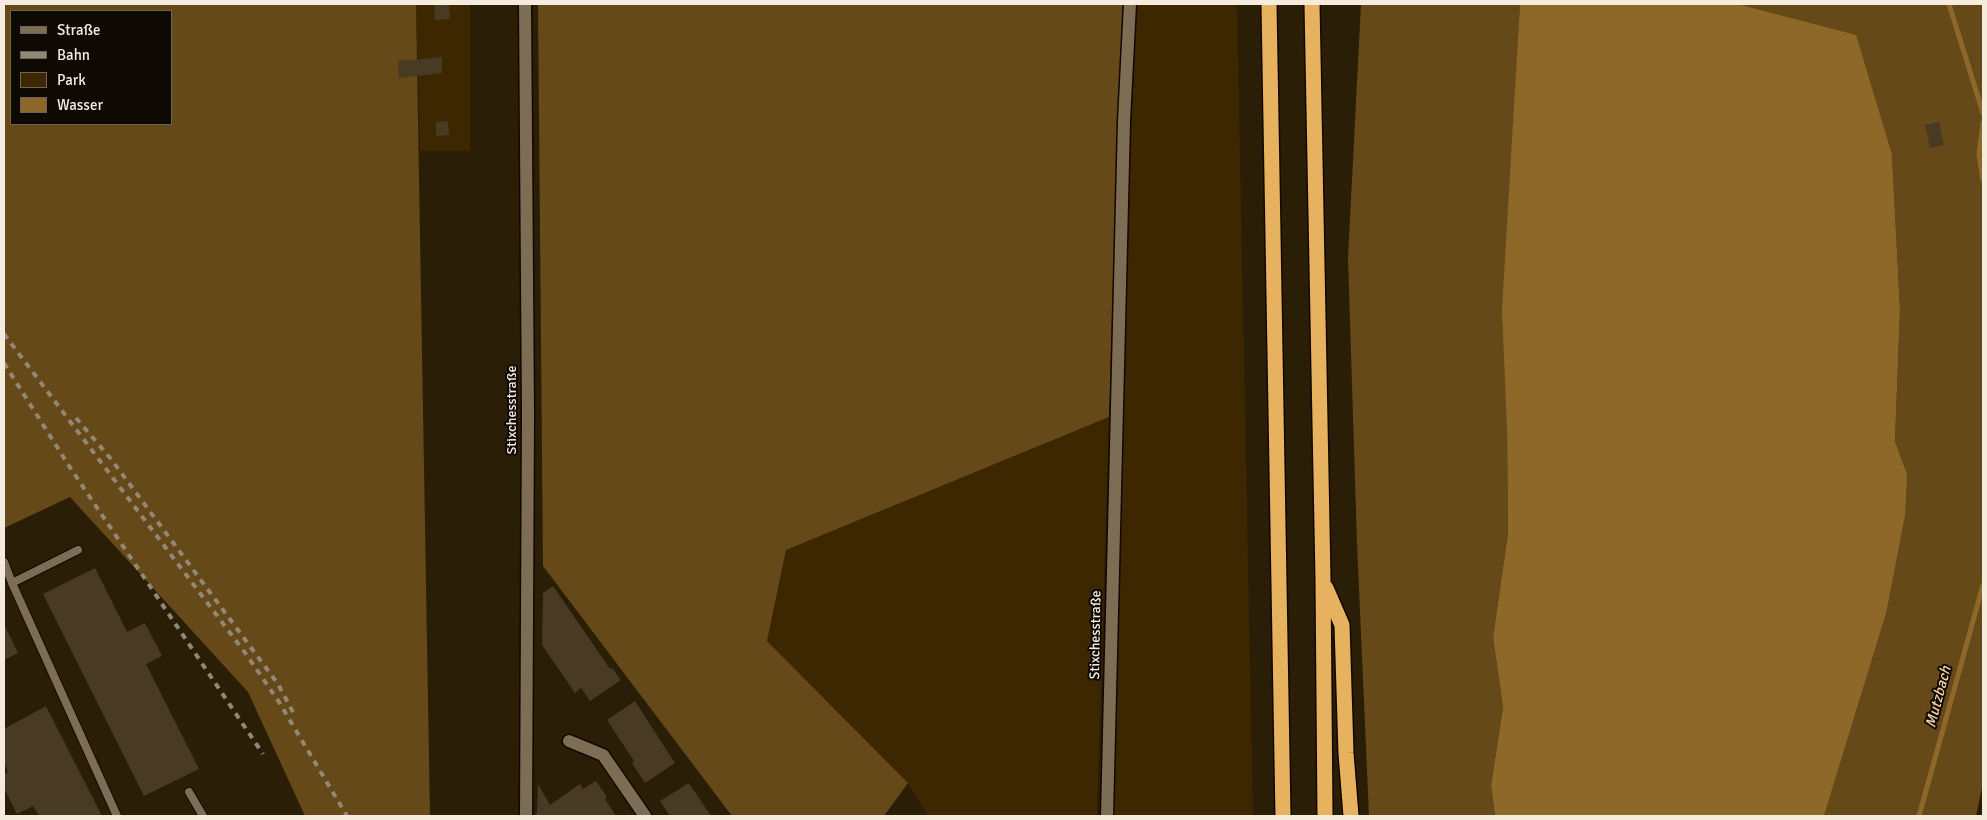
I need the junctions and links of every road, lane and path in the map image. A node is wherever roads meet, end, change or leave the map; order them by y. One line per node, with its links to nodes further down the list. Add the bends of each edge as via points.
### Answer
1 (525, 4): 13 (street, Stixchesstraße)
2 (1130, 4): 15 (street, Stixchesstraße, via 1124,121)
3 (1269, 4): 16 (highway)
4 (1312, 4): 7 (highway)
5 (78, 550): 8 (lane)
6 (4, 562): 8 (lane)
7 (1323, 579): 17 (highway); 18 (highway, via 1342,624)
8 (12, 584): 11 (lane)
9 (569, 741): 14 (street, via 604,755)
10 (189, 792): 12 (lane)
11 (117, 816)
12 (202, 816)
13 (526, 816)
14 (646, 816)
15 (1107, 816)
16 (1283, 816)
17 (1325, 816)
18 (1350, 816)

